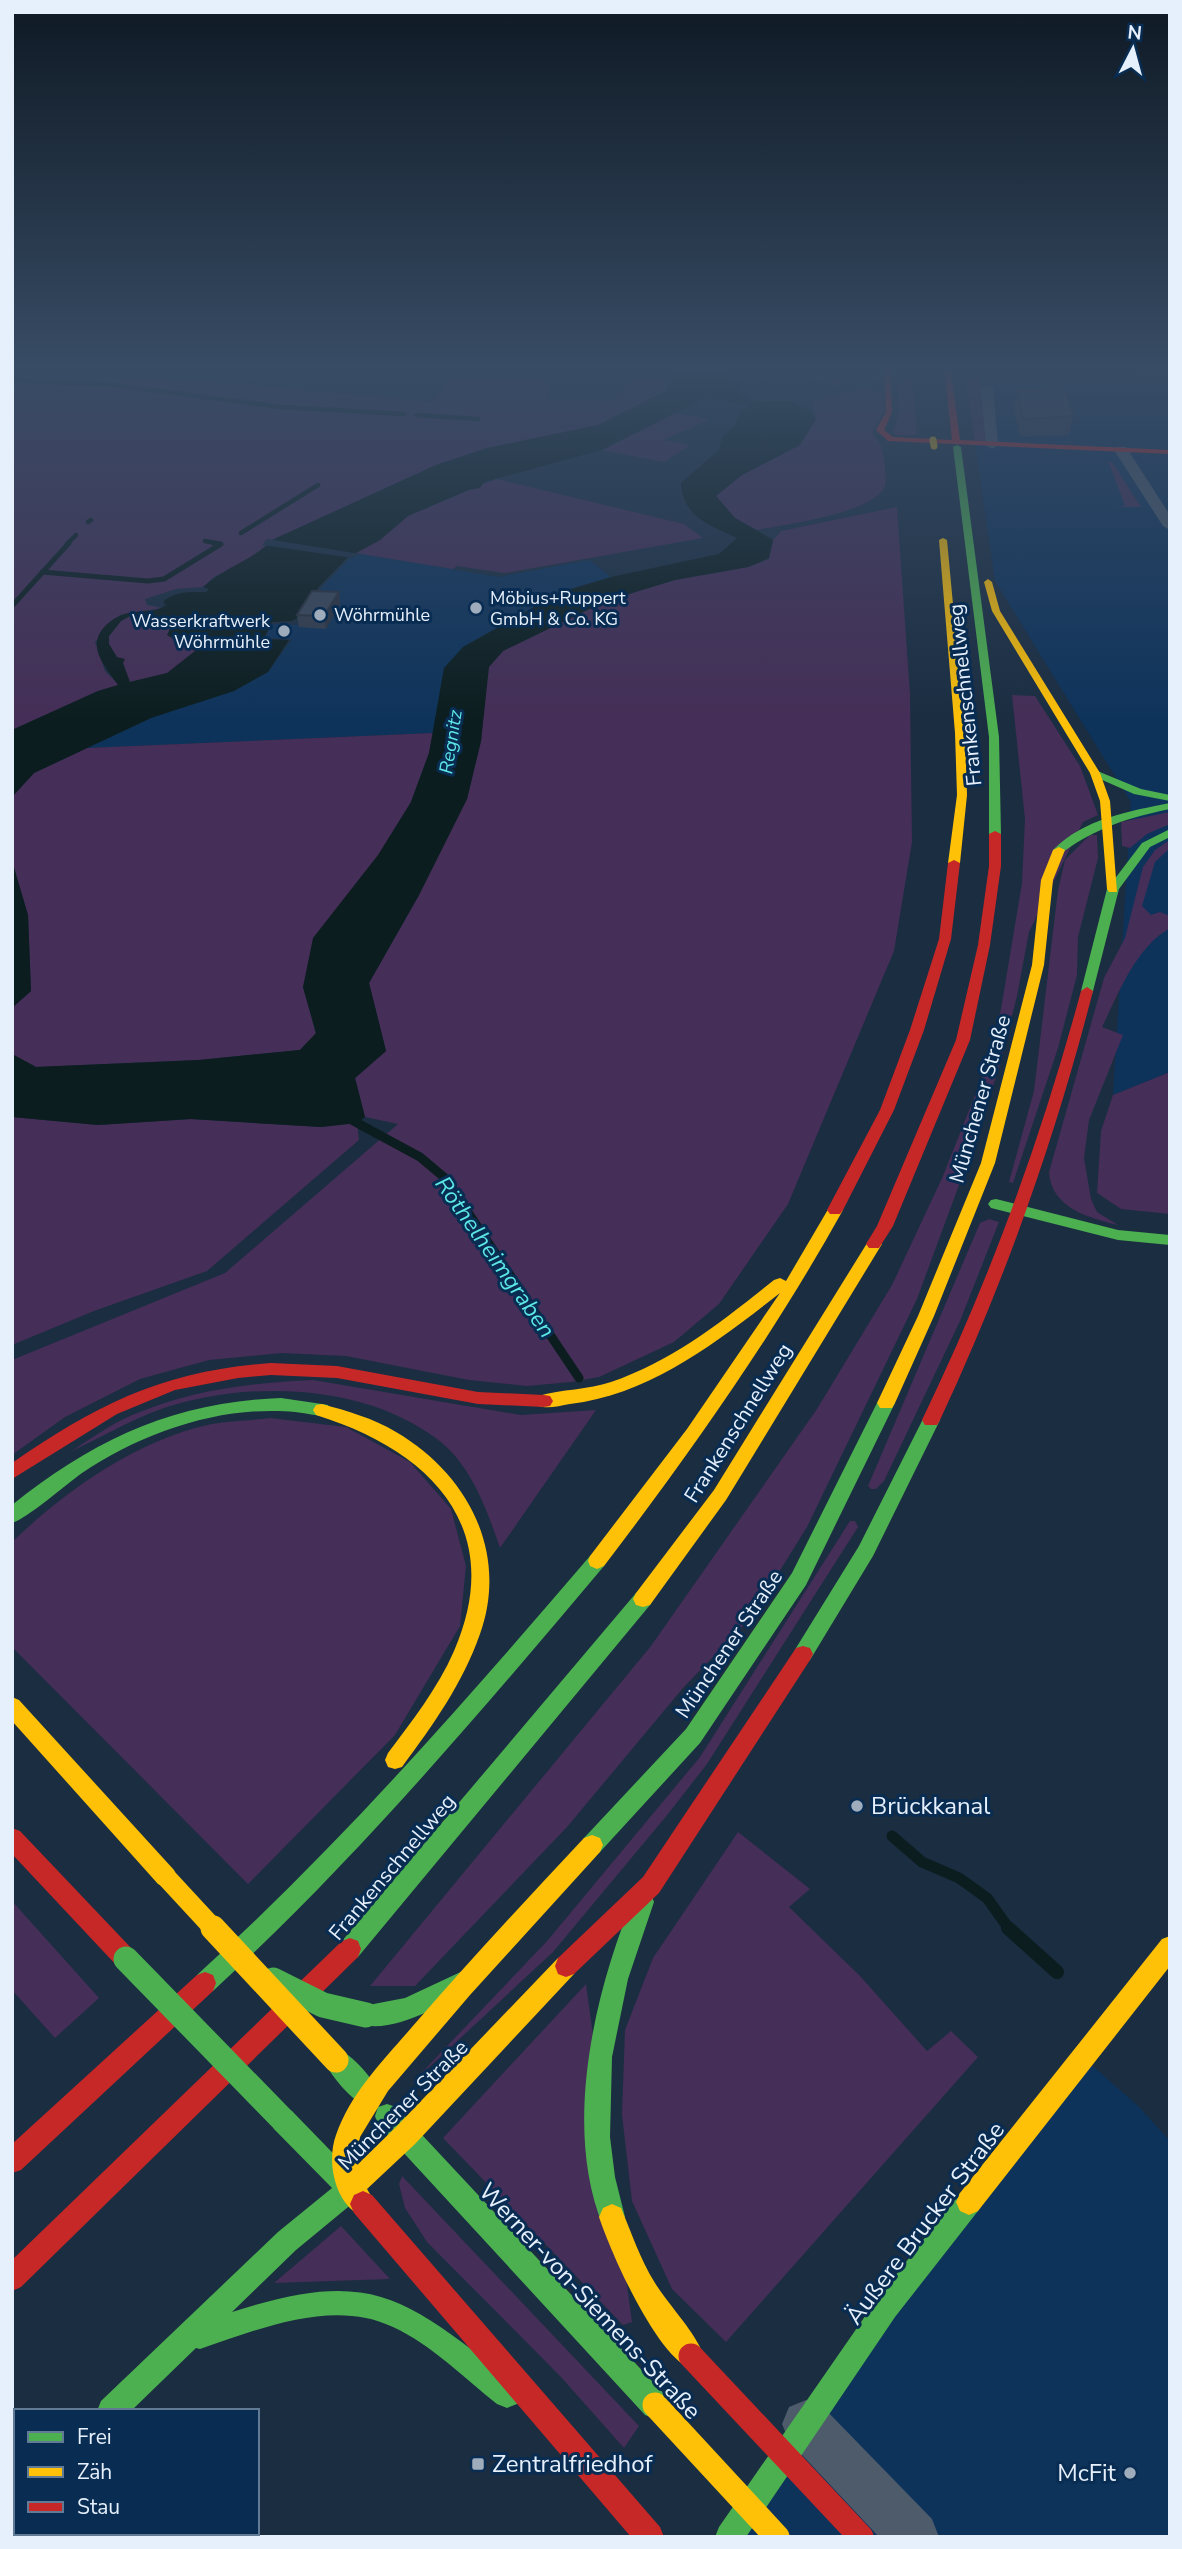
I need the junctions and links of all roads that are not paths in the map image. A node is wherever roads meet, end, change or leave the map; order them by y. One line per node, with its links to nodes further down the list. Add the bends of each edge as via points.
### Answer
1 (961, 484): 5 (main road, Frankenschnellweg)
2 (1143, 484): 3 (street)
3 (1170, 526)
4 (942, 528): 15 (main road, Frankenschnellweg, via 962,794 945,939 887,1110)
5 (970, 558): 6 (main road, via 989,584 996,611 1042,692); 29 (main road, Frankenschnellweg, via 994,737 995,866 963,1040 886,1226 720,1495 632,1615 334,1968)
6 (1095, 773): 7 (main road, via 1138,792); 9 (main road)
7 (1170, 799)
8 (1170, 806): 9 (main road, Münchener Straße)
9 (1107, 819): 11 (main road); 12 (main road, Münchener Straße, via 1058,851 1047,880 1038,965 988,1163)
10 (1170, 832): 11 (main road, Münchener Straße, via 1146,845)
11 (1114, 889): 13 (main road, Münchener Straße, via 1071,1054)
12 (973, 1198): 13 (main road); 24 (main road, Münchener Straße, via 926,1317 859,1462 786,1598 693,1736)
13 (1021, 1210): 14 (main road, via 1118,1235); 20 (main road, Münchener Straße, via 958,1366 872,1539 764,1717)
14 (1170, 1240)
15 (807, 1263): 16 (main road, via 699,1347 633,1383 590,1396 523,1402 455,1397 301,1368 239,1373 168,1387 113,1408); 21 (main road, Frankenschnellweg, via 678,1456 584,1578)
16 (12, 1472)
17 (12, 1516): 21 (main road, via 104,1451 152,1427 200,1412 250,1404 321,1409 374,1425 440,1471 463,1502 475,1534 478,1611 454,1677)
18 (12, 1706): 23 (main road, Werner-von-Siemens-Straße, bridge)
19 (12, 1838): 28 (main road, bridge)
20 (651, 1885): 26 (main road, Münchener Straße, via 560,1972); 37 (main road, bridge, via 624,1943 607,2007 597,2085 598,2146 611,2221 635,2277 691,2356)
21 (274, 1922): 27 (main road, Frankenschnellweg)
22 (1170, 1947): 32 (main road, Äußere Brucker Straße, via 886,2308)
23 (253, 1970): 24 (main road, bridge, via 324,2006 366,2015 408,2010); 25 (main road, Werner-von-Siemens-Straße, bridge)
24 (467, 1980): 25 (main road, Münchener Straße)
25 (369, 2096): 26 (main road, Werner-von-Siemens-Straße); 28 (main road, Münchener Straße, via 347,2137 345,2165)
26 (406, 2135): 28 (main road, Münchener Straße); 36 (main road, Werner-von-Siemens-Straße, bridge)
27 (12, 2161)
28 (350, 2189): 30 (main road, via 287,2241); 33 (main road)
29 (12, 2278)
30 (188, 2340): 31 (main road); 33 (main road, via 299,2305 365,2306 397,2315)
31 (113, 2409)
32 (806, 2424): 35 (main road, Äußere Brucker Straße); 38 (street)
33 (557, 2430): 34 (main road)
34 (650, 2537)
35 (729, 2537)
36 (778, 2537)
37 (860, 2537)
38 (914, 2537)

